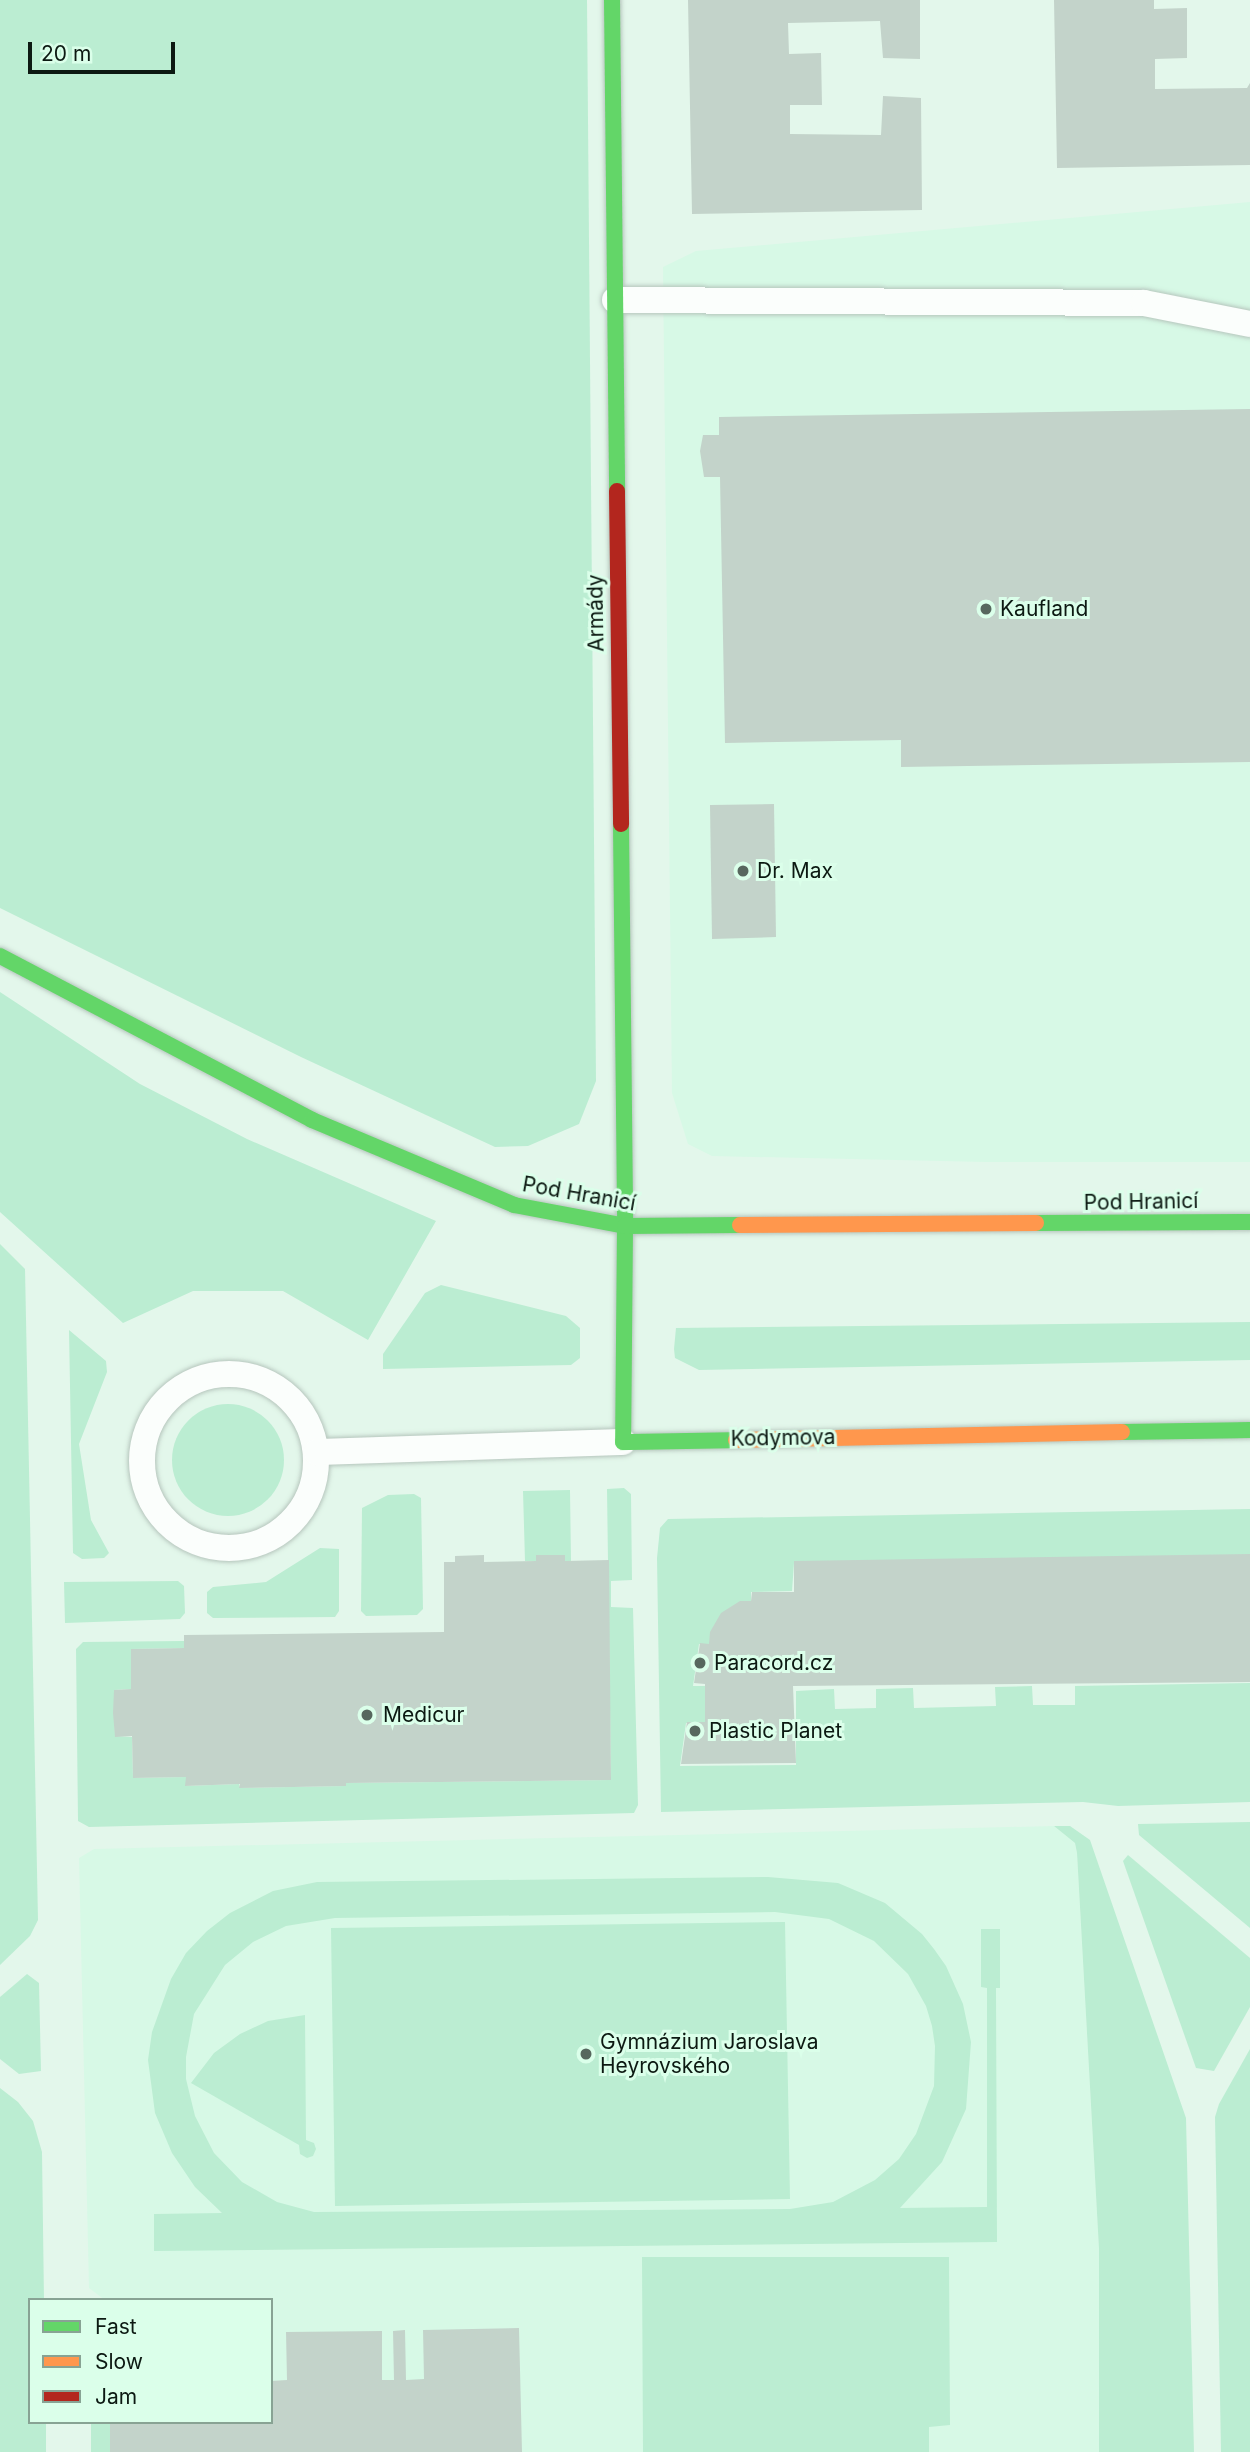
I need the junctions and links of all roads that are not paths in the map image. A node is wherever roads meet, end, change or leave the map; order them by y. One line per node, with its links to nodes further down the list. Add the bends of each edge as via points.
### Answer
1 (612, 0): 2 (street, Armády)
2 (615, 300): 3 (lane, via 1144,303); 6 (street, Armády)
3 (1250, 324)
4 (0, 956): 6 (street, Pod Hranicí, via 312,1120 450,1181 514,1205)
5 (1250, 1222): 6 (street, Pod Hranicí)
6 (625, 1226): 8 (street, Armády)
7 (1250, 1430): 8 (street, Kodymova)
8 (623, 1442): 9 (lane, Kodymova)
9 (317, 1452): 9 (lane, via 308,1423 291,1398 265,1380 235,1373 205,1376 177,1390 156,1411 143,1439 141,1470 149,1497 163,1520 185,1537 211,1547 237,1548 265,1542 288,1527 315,1480)

